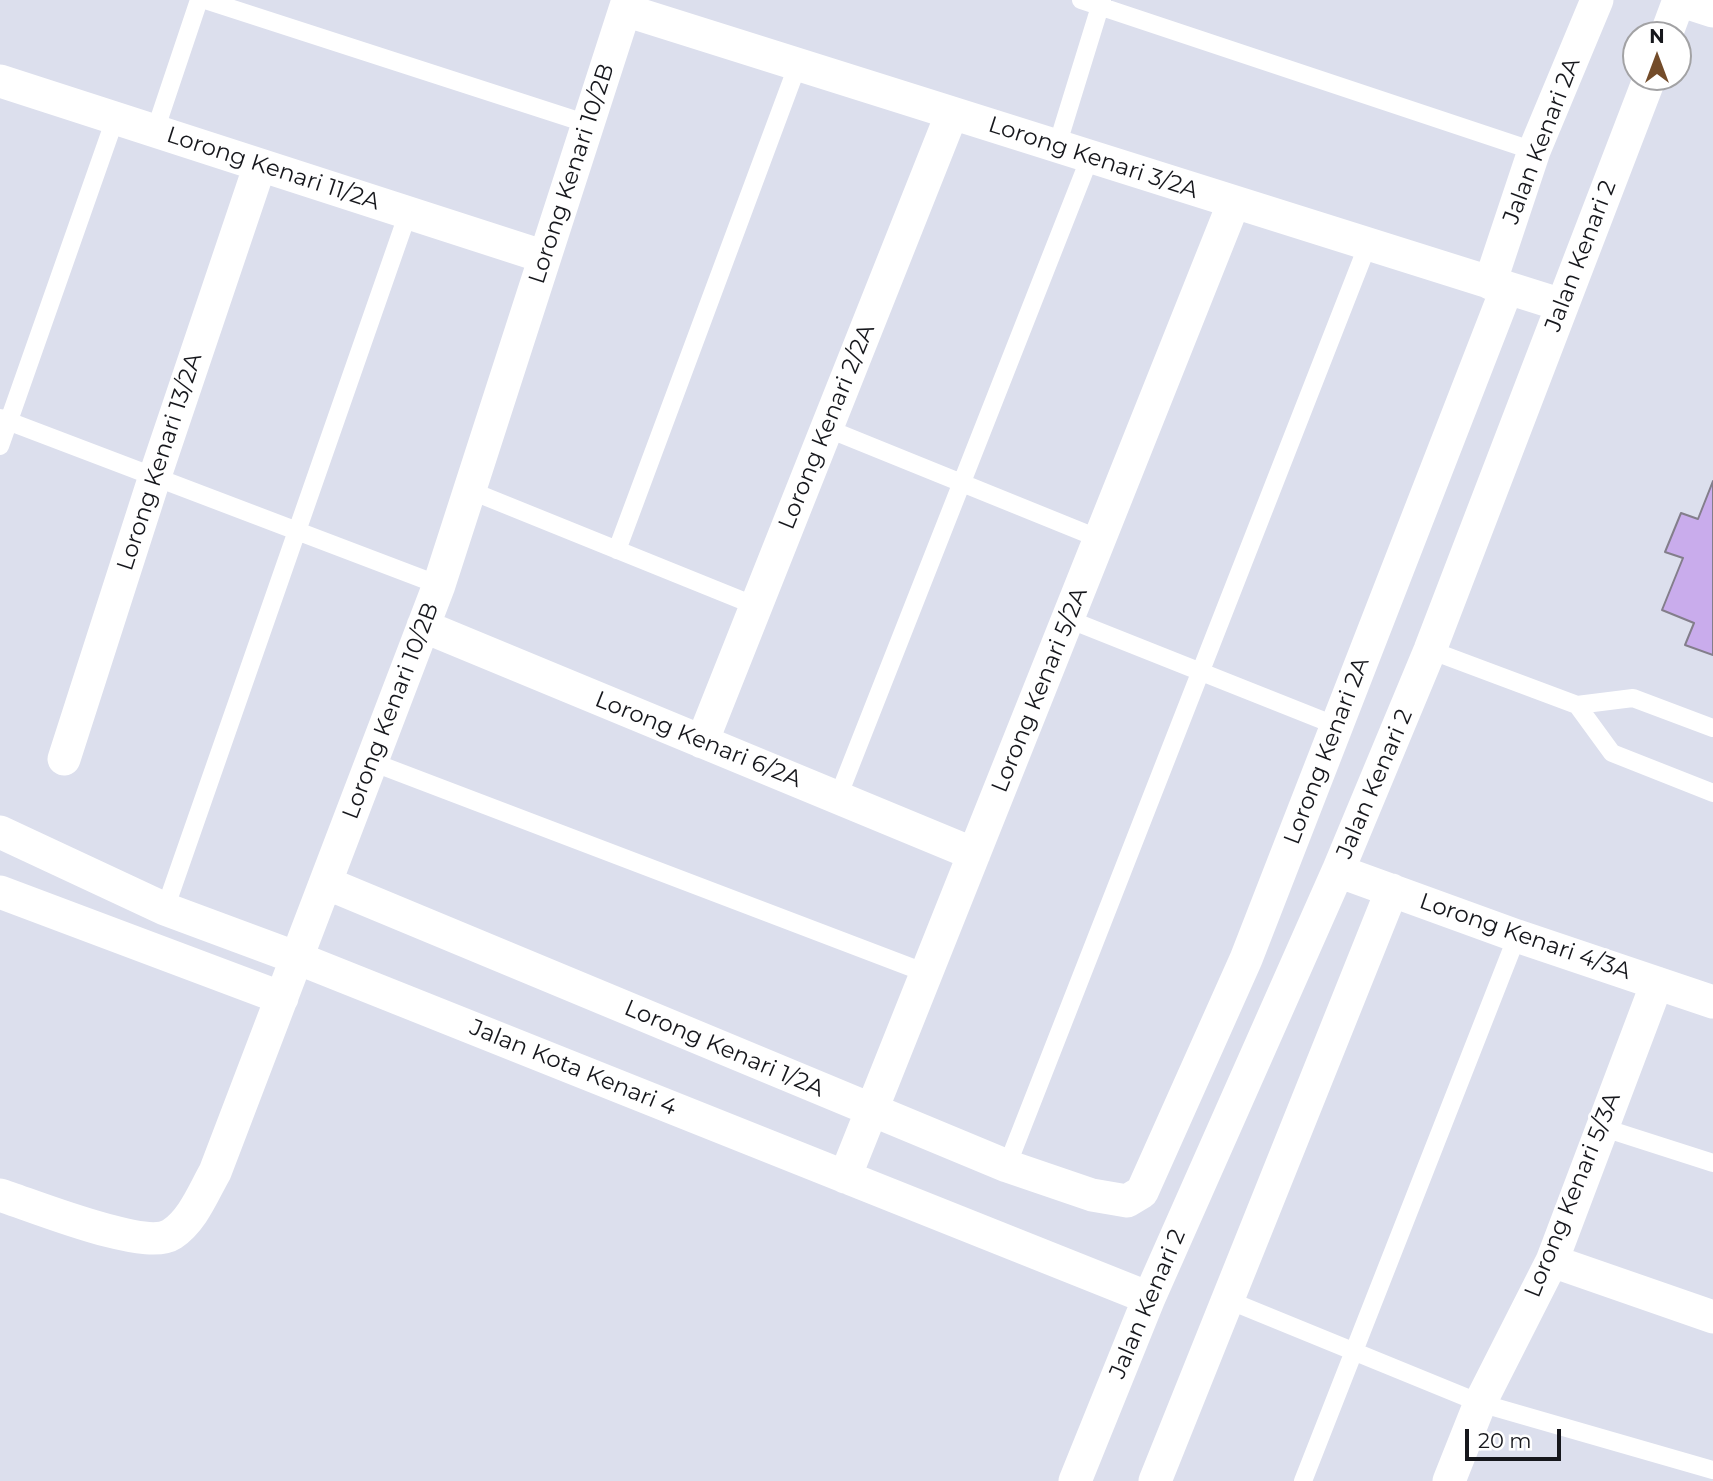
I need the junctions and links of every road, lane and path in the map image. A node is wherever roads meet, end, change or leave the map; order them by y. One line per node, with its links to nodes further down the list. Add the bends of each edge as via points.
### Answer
1 (199, 0): 16 (lane)
2 (205, 0): 15 (lane)
3 (1081, 0): 6 (lane)
4 (1679, 0): 8 (street); 9 (street)
5 (1595, 1): 18 (street, Jalan Kenari 2A)
6 (1101, 3): 17 (lane); 18 (lane)
7 (626, 5): 10 (street, Lorong Kenari 3/2A); 15 (street, Lorong Kenari 10/2B)
8 (1713, 11)
9 (1671, 21)
10 (798, 64): 13 (street, Lorong Kenari 3/2A); 35 (lane)
11 (0, 82): 14 (street, Lorong Kenari 11/2A)
12 (1645, 91): 26 (street, Jalan Kenari 2)
13 (952, 113): 17 (street, Lorong Kenari 3/2A); 28 (street, Lorong Kenari 2/2A)
14 (115, 119): 16 (street, Lorong Kenari 11/2A); 27 (lane)
15 (588, 124): 24 (street, Lorong Kenari 10/2B)
16 (155, 131): 20 (street, Lorong Kenari 11/2A)
17 (1057, 146): 19 (street, Lorong Kenari 3/2A)
18 (1534, 151): 25 (street, Jalan Kenari 2A)
19 (1090, 157): 21 (street, Lorong Kenari 3/2A); 31 (lane)
20 (260, 165): 22 (street, Lorong Kenari 11/2A); 30 (street, Lorong Kenari 13/2A)
21 (1234, 202): 23 (street, Lorong Kenari 3/2A); 34 (street, Lorong Kenari 5/2A)
22 (408, 212): 24 (street, Lorong Kenari 11/2A); 33 (lane)
23 (1368, 244): 25 (street, Lorong Kenari 3/2A); 41 (lane)
24 (545, 257): 32 (street, Lorong Kenari 10/2B)
25 (1498, 286): 26 (street, Lorong Kenari 3/2A); 43 (street, Lorong Kenari 2A)
26 (1562, 305): 40 (street, Jalan Kenari 2)
27 (4, 420): 29 (lane); 30 (lane)
28 (826, 428): 31 (lane); 37 (street, Lorong Kenari 2/2A)
29 (0, 446)
30 (155, 476): 33 (lane); 46 (street, Lorong Kenari 13/2A)
31 (962, 483): 34 (lane); 49 (lane)
32 (469, 491): 35 (lane); 36 (street, Lorong Kenari 10/2B)
33 (297, 531): 36 (lane); 56 (lane)
34 (1100, 539): 38 (street, Lorong Kenari 5/2A)
35 (617, 550): 37 (lane)
36 (439, 586): 39 (street, Lorong Kenari 10/2B)
37 (756, 606): 45 (street, Lorong Kenari 2/2A)
38 (1068, 619): 41 (lane); 51 (street, Lorong Kenari 5/2A)
39 (423, 626): 45 (street, Lorong Kenari 6/2A); 47 (street, Lorong Kenari 10/2B)
40 (1430, 650): 42 (lane); 52 (street, Jalan Kenari 2)
41 (1200, 671): 43 (lane); 66 (lane)
42 (1577, 705): 44 (lane, via 1633,698); 48 (lane, via 1612,753)
43 (1337, 726): 69 (street, Lorong Kenari 2A, via 1247,959 1142,1192)
44 (1713, 728)
45 (702, 742): 49 (street, Lorong Kenari 6/2A)
46 (64, 759)
47 (372, 761): 53 (street, Lorong Kenari 10/2B); 59 (lane)
48 (1713, 793)
49 (838, 797): 51 (street, Lorong Kenari 6/2A)
50 (0, 832): 56 (street, Jalan Kota Kenari 4)
51 (974, 854): 59 (street, Lorong Kenari 5/2A)
52 (1338, 871): 54 (street, Lorong Kenari 4/3A); 71 (street, Jalan Kenari 2)
53 (326, 883): 58 (street, Lorong Kenari 10/2B); 63 (street, Lorong Kenari 1/2A)
54 (1392, 890): 57 (street, Lorong Kenari 4/3A); 72 (street)
55 (0, 892): 61 (street)
56 (165, 909): 58 (street, Jalan Kota Kenari 4)
57 (1517, 936): 60 (street, Lorong Kenari 4/3A); 74 (lane)
58 (297, 958): 61 (street, Lorong Kenari 10/2B); 67 (street, Jalan Kota Kenari 4)
59 (926, 973): 63 (street, Lorong Kenari 5/2A)
60 (1657, 983): 62 (street, Lorong Kenari 4/3A); 64 (street, Lorong Kenari 5/3A)
61 (282, 998): 68 (street, Lorong Kenari 10/2B, via 215,1171 193,1213 171,1235 151,1240 125,1236)
62 (1713, 1002)
63 (872, 1110): 66 (street, Lorong Kenari 1/2A); 67 (street, Lorong Kenari 5/2A)
64 (1601, 1127): 65 (lane); 70 (street, Lorong Kenari 5/3A)
65 (1713, 1163)
66 (1007, 1166): 69 (street, Lorong Kenari 1/2A, via 1091,1195)
67 (845, 1177): 71 (street, Jalan Kota Kenari 4)
68 (0, 1195)
69 (1127, 1200)
70 (1552, 1261): 73 (street); 75 (street, Lorong Kenari 5/3A)
71 (1149, 1298): 77 (street, Jalan Kenari 2)
72 (1228, 1300): 74 (lane); 78 (street)
73 (1713, 1317)
74 (1353, 1353): 75 (lane); 79 (lane)
75 (1480, 1403): 76 (lane); 80 (street, Lorong Kenari 5/3A)
76 (1713, 1470)
77 (1075, 1481)
78 (1155, 1481)
79 (1303, 1481)
80 (1449, 1481)

